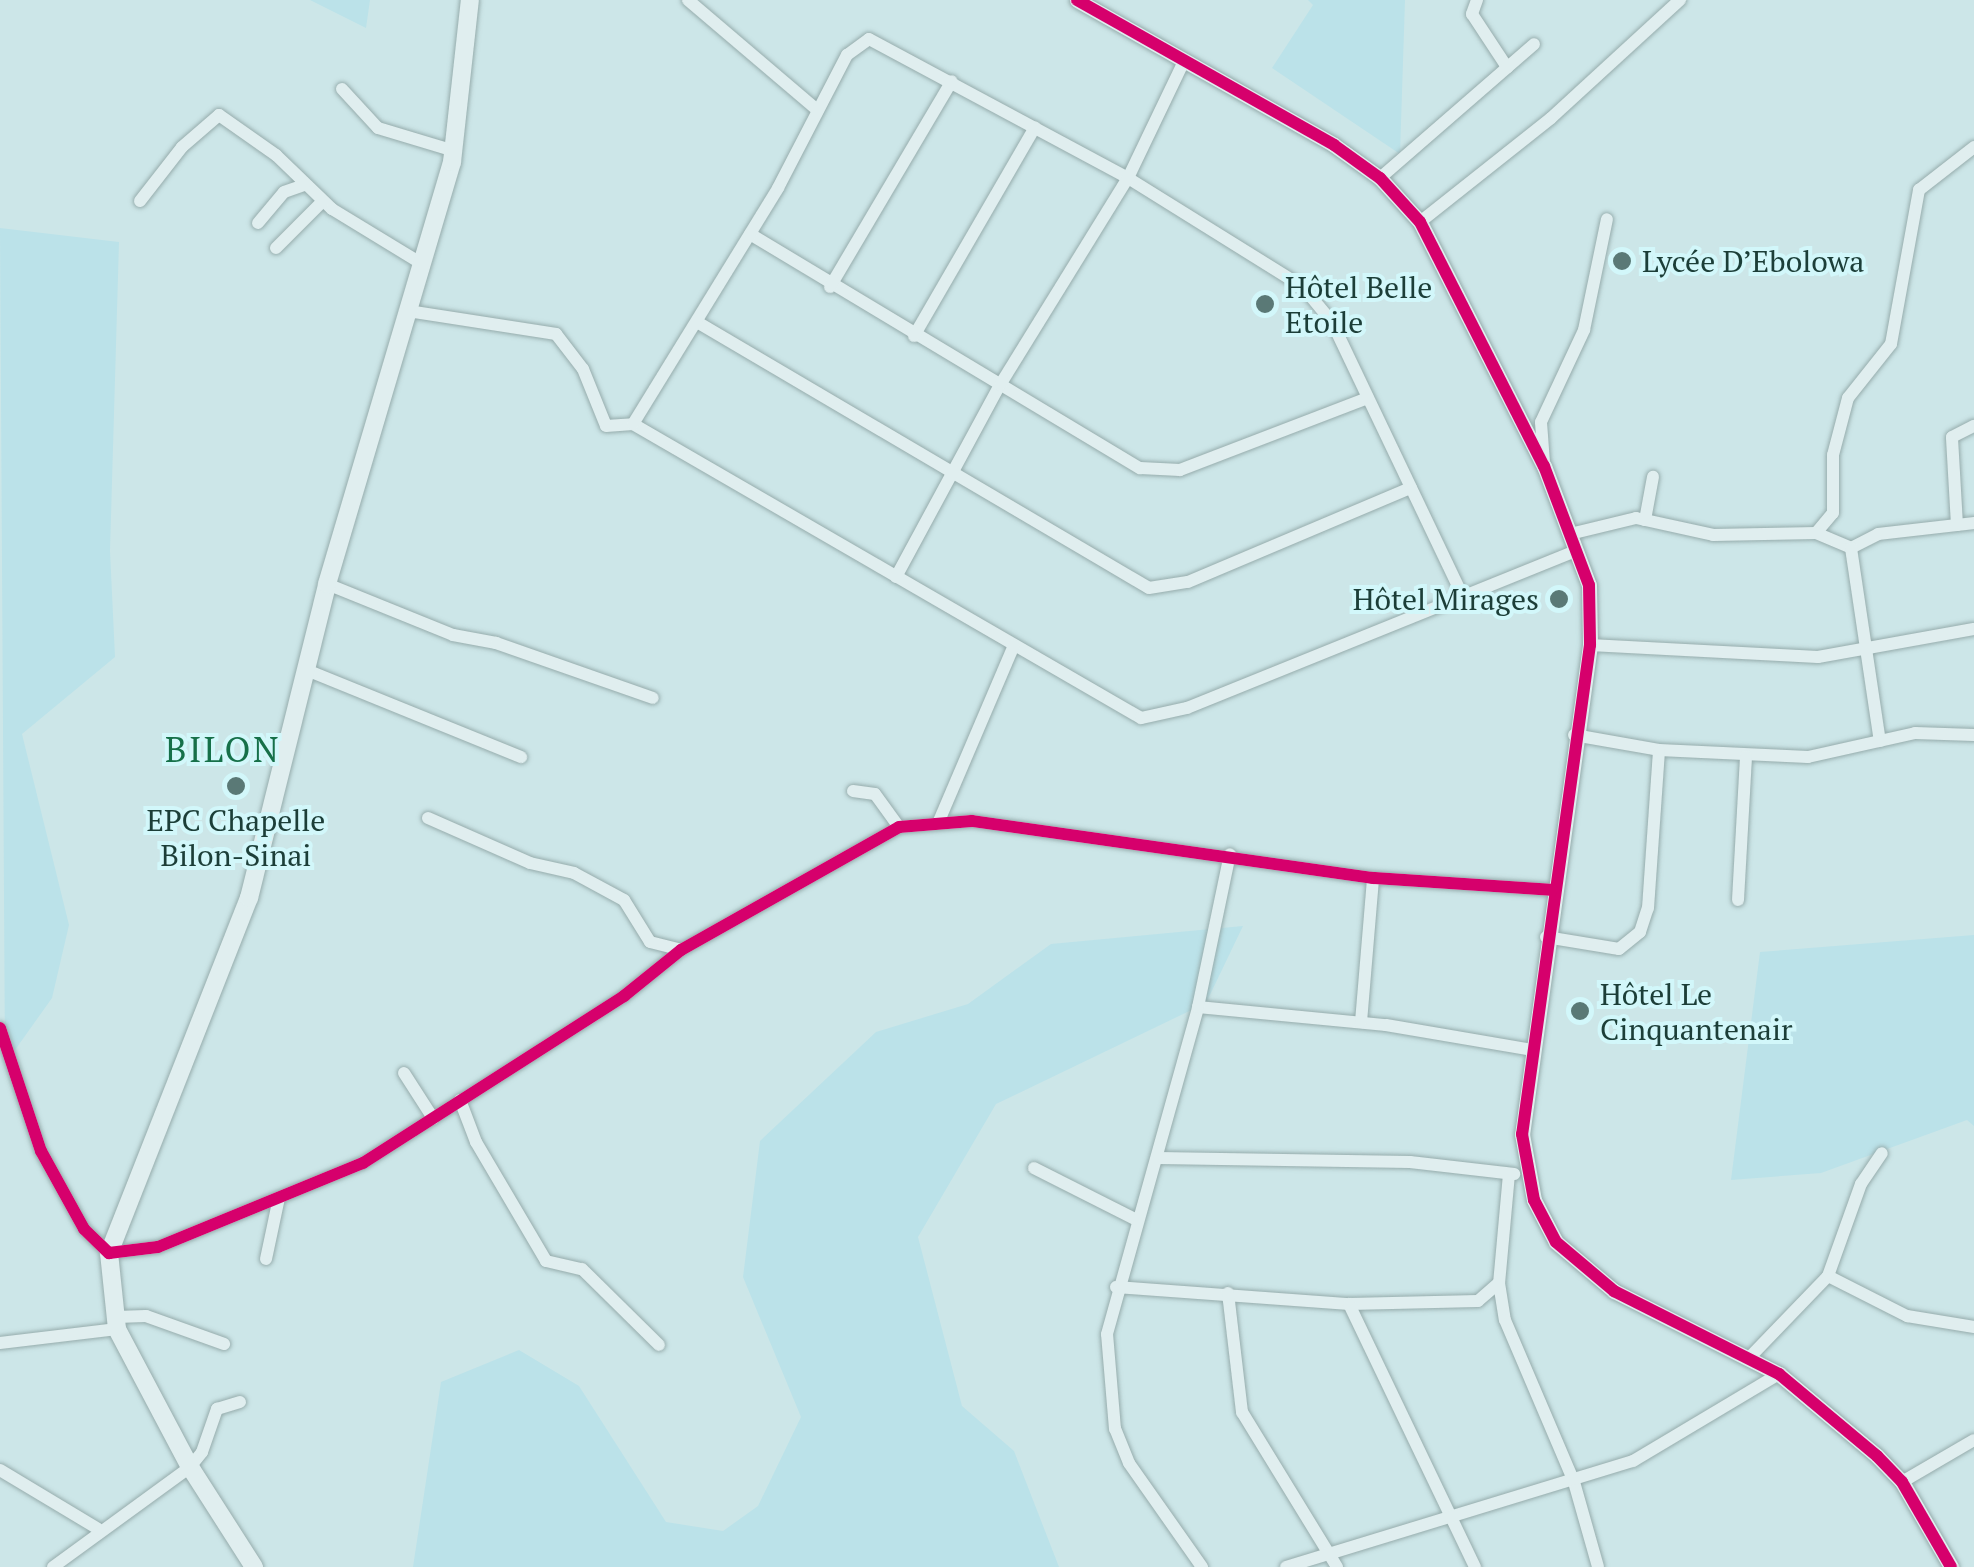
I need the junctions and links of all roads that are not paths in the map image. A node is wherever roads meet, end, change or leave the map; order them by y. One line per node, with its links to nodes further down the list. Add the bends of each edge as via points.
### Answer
1 (470, 0): 14 (main road)
2 (688, 0): 11 (street)
3 (1077, 0): 7 (street)
4 (1477, 0): 8 (street, via 1472,14)
5 (1680, 0): 21 (street, via 1551,118)
6 (1534, 44): 8 (street)
7 (1184, 60): 15 (street); 16 (street)
8 (1506, 67): 16 (street)
9 (952, 81): 11 (street, via 869,38 847,55); 12 (street); 26 (street)
10 (342, 89): 14 (street, via 378,128)
11 (816, 110): 23 (street)
12 (1036, 127): 15 (street); 29 (street)
13 (1974, 147): 42 (street, via 1919,190 1891,344 1848,398 1833,455 1833,513)
14 (454, 151): 25 (main road)
15 (1128, 178): 30 (street); 31 (street, via 1303,287 1332,322)
16 (1380, 178): 21 (street)
17 (304, 185): 18 (street, via 258,140 219,114 182,147); 19 (street); 22 (street, via 284,192)
18 (140, 201)
19 (323, 201): 24 (street); 25 (street)
20 (1606, 219): 34 (street, via 1584,330 1540,422)
21 (1420, 222): 34 (street)
22 (258, 223)
23 (750, 234): 26 (street); 28 (street)
24 (276, 248)
25 (422, 264): 27 (main road)
26 (830, 286): 29 (street)
27 (408, 311): 32 (street, via 556,334 583,369 606,426); 46 (main road)
28 (697, 322): 32 (street, via 661,368); 35 (street)
29 (914, 336): 30 (street)
30 (1000, 385): 31 (street, via 1140,468 1163,472); 35 (street)
31 (1368, 398): 37 (street)
32 (633, 424): 45 (street)
33 (1974, 426): 39 (street, via 1952,437)
34 (1544, 466): 41 (street)
35 (951, 470): 37 (street, via 1149,588 1188,582); 45 (street)
36 (1653, 477): 38 (street)
37 (1410, 488): 47 (street)
38 (1645, 520): 41 (street); 42 (street, via 1713,535)
39 (1956, 524): 40 (street); 43 (street, via 1878,534)
40 (1974, 524)
41 (1570, 534): 44 (street)
42 (1816, 534): 43 (street)
43 (1852, 548): 51 (street)
44 (1575, 552): 47 (street); 50 (street, via 1589,586)
45 (896, 577): 49 (street)
46 (327, 584): 52 (main road); 53 (street, via 453,635 496,643)
47 (1462, 594): 49 (street, via 1154,719)
48 (1974, 629): 51 (street)
49 (1014, 645): 62 (street)
50 (1590, 645): 51 (street, via 1818,657); 54 (street)
51 (1869, 647): 56 (street)
52 (309, 671): 59 (street); 84 (main road, via 272,786 249,898)
53 (653, 698)
54 (1574, 735): 57 (street); 66 (street)
55 (1974, 735): 56 (street, via 1915,733)
56 (1880, 741): 58 (street, via 1834,756)
57 (1658, 750): 58 (street); 68 (street, via 1648,908 1640,932 1619,948)
58 (1746, 756): 67 (street)
59 (521, 757)
60 (853, 790): 63 (street, via 876,794)
61 (428, 818): 69 (street, via 530,863 574,873 624,900 650,942)
62 (939, 821): 63 (street); 64 (street)
63 (898, 828): 69 (street)
64 (1230, 854): 65 (street); 70 (street)
65 (1372, 878): 66 (street); 71 (street)
66 (1552, 890): 68 (street)
67 (1738, 900)
68 (1546, 937): 73 (street)
69 (681, 950): 75 (street, via 624,996)
70 (1198, 1008): 71 (street); 78 (street)
71 (1362, 1022): 73 (street)
72 (0, 1028): 84 (street, via 42,1152 84,1229)
73 (1532, 1050): 81 (street, via 1522,1134)
74 (404, 1073): 76 (street)
75 (460, 1100): 76 (street); 97 (street, via 476,1142 546,1261 582,1269)
76 (433, 1118): 82 (street, via 350,1170)
77 (1882, 1153): 86 (street, via 1861,1184)
78 (1158, 1158): 80 (street, via 1410,1162); 83 (street)
79 (1034, 1168): 83 (street)
80 (1509, 1174): 81 (street); 87 (street)
81 (1527, 1174): 98 (street, via 1545,1226 1570,1256 1614,1291)
82 (279, 1198): 84 (street, via 158,1247); 85 (street)
83 (1137, 1220): 88 (street)
84 (109, 1253): 93 (main road)
85 (266, 1259)
86 (1828, 1276): 94 (street, via 1907,1316); 98 (street)
87 (1498, 1283): 90 (street); 92 (street)
88 (1116, 1287): 89 (street); 111 (street, via 1106,1334 1115,1429 1128,1463)
89 (1228, 1293): 91 (street); 108 (street, via 1242,1412)
90 (1478, 1300): 91 (street); 92 (street)
91 (1350, 1304): 106 (street)
92 (1504, 1312): 104 (street)
93 (116, 1323): 95 (street); 96 (street, via 146,1316); 102 (main road)
94 (1974, 1327)
95 (0, 1343)
96 (224, 1344)
97 (659, 1345)
98 (1750, 1357): 99 (street)
99 (1780, 1374): 104 (street, via 1633,1462); 105 (street)
100 (240, 1402): 102 (street, via 217,1410)
101 (1974, 1440): 105 (street)
102 (190, 1467): 107 (street); 110 (main road)
103 (0, 1470): 107 (street)
104 (1574, 1482): 106 (street); 115 (street)
105 (1902, 1482): 116 (street)
106 (1451, 1513): 108 (street); 114 (street)
107 (98, 1530): 109 (street)
108 (1326, 1551): 112 (street); 113 (street)
109 (53, 1567)
110 (254, 1567)
111 (1202, 1567)
112 (1286, 1567)
113 (1337, 1567)
114 (1474, 1567)
115 (1598, 1567)
116 (1951, 1567)

